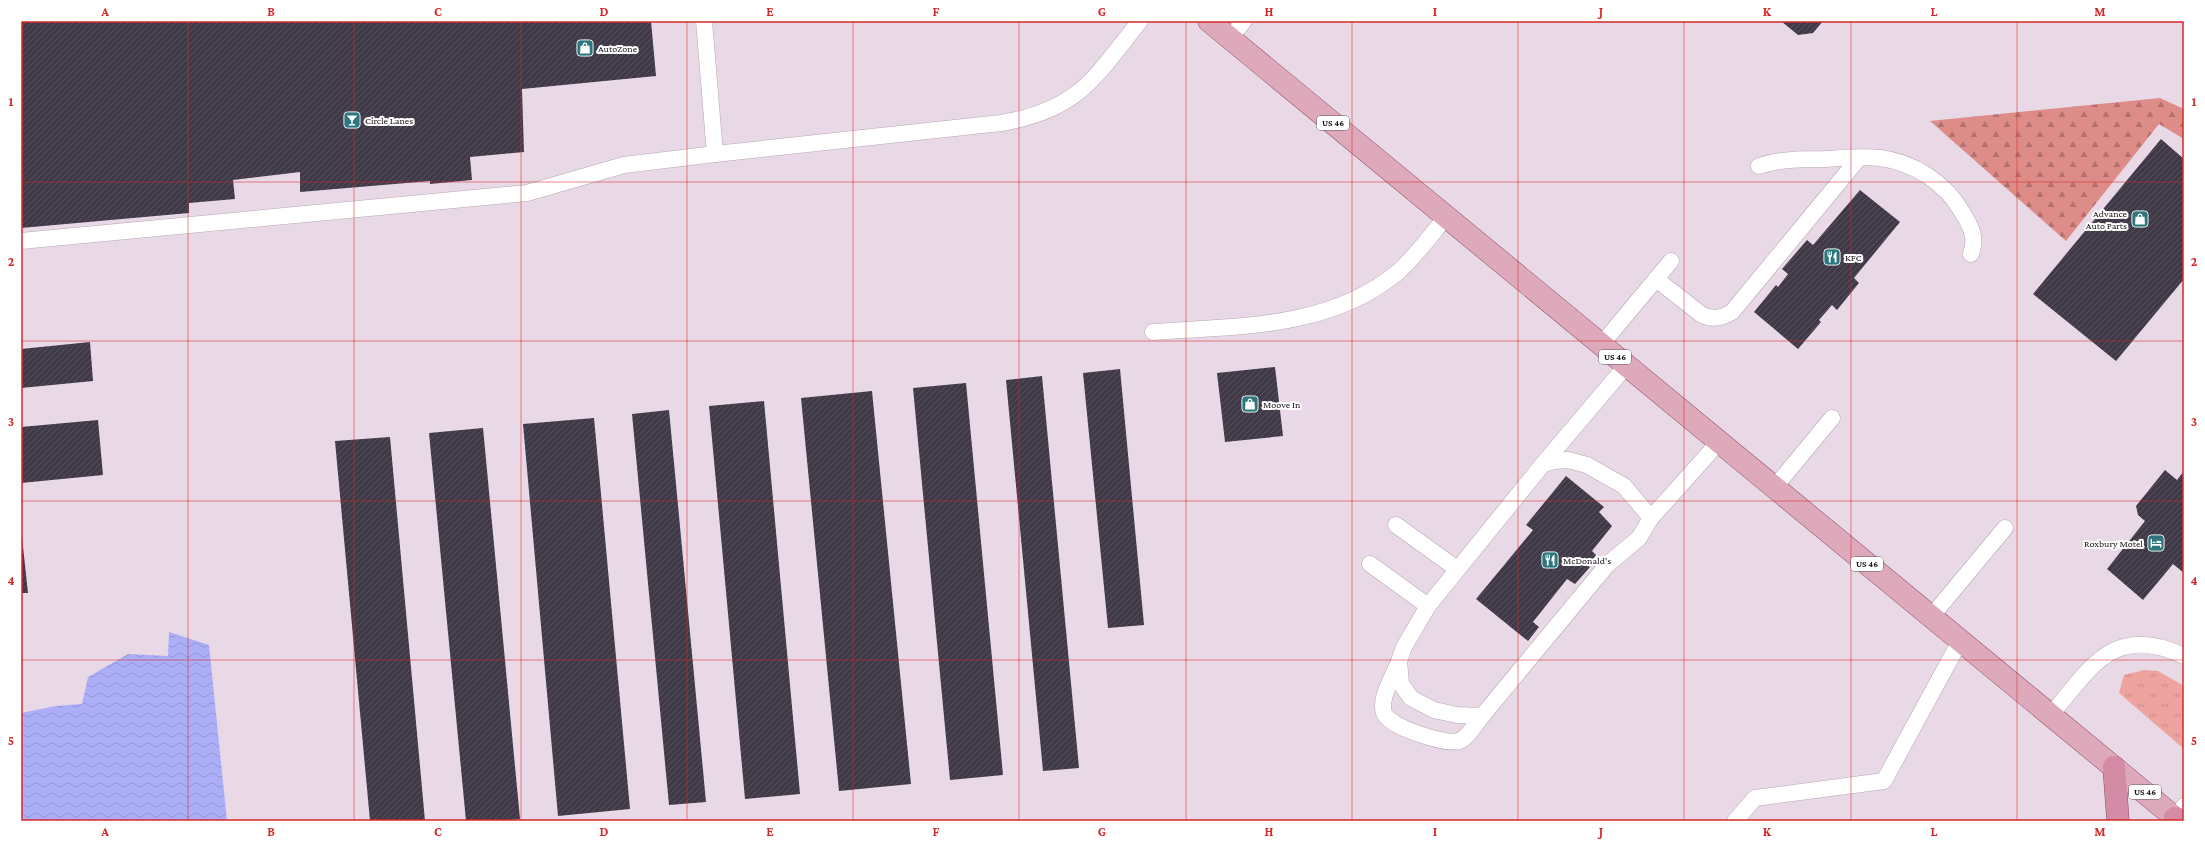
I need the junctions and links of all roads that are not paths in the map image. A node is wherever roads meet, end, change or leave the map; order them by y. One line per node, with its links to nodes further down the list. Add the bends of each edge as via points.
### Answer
1 (704, 21): 6 (lane)
2 (1140, 21): 6 (lane, via 1083,89 1059,106 1031,118)
3 (1209, 21): 5 (main road, US 46)
4 (1244, 21): 5 (lane)
5 (1230, 38): 9 (main road, US 46)
6 (715, 154): 10 (lane, via 624,165 527,193)
7 (1859, 158): 8 (lane, via 1777,160); 11 (lane, via 1897,161 1915,168 1933,180 1959,206 1968,222 1974,236 1974,246); 13 (lane, via 1732,312 1718,318 1702,316)
8 (1759, 166)
9 (1446, 217): 14 (lane, via 1398,271 1360,296 1334,308 1276,323); 15 (main road, US 46)
10 (21, 241)
11 (1970, 254)
12 (1672, 260): 13 (lane)
13 (1656, 279): 15 (lane)
14 (1153, 332)
15 (1601, 345): 16 (main road, US 46)
16 (1626, 366): 18 (main road, US 46); 19 (lane)
17 (1832, 418): 20 (lane)
18 (1718, 442): 20 (main road, US 46); 21 (lane)
19 (1543, 464): 21 (lane, via 1568,460 1588,465 1624,486); 25 (lane)
20 (1774, 488): 27 (main road, US 46)
21 (1651, 518): 32 (lane, via 1639,538 1608,564)
22 (1396, 525): 25 (lane)
23 (2005, 528): 27 (lane)
24 (1370, 564): 26 (lane)
25 (1457, 569): 26 (lane)
26 (1428, 606): 30 (lane, via 1404,646)
27 (1931, 617): 28 (main road, US 46)
28 (1960, 641): 31 (main road, US 46); 35 (lane, via 1884,781 1755,798)
29 (2184, 656): 31 (lane, via 2163,647 2142,644 2113,650 2092,666)
30 (1399, 661): 32 (lane, via 1401,684 1411,698 1434,710 1457,715); 32 (lane, via 1384,701 1383,712 1395,725 1447,741 1459,741)
31 (2051, 715): 33 (main road, US 46)
32 (1482, 716)
33 (2114, 767): 34 (main road, US 46); 36 (highway, US 46)
34 (2181, 816)
35 (1736, 821)
36 (2118, 821)

